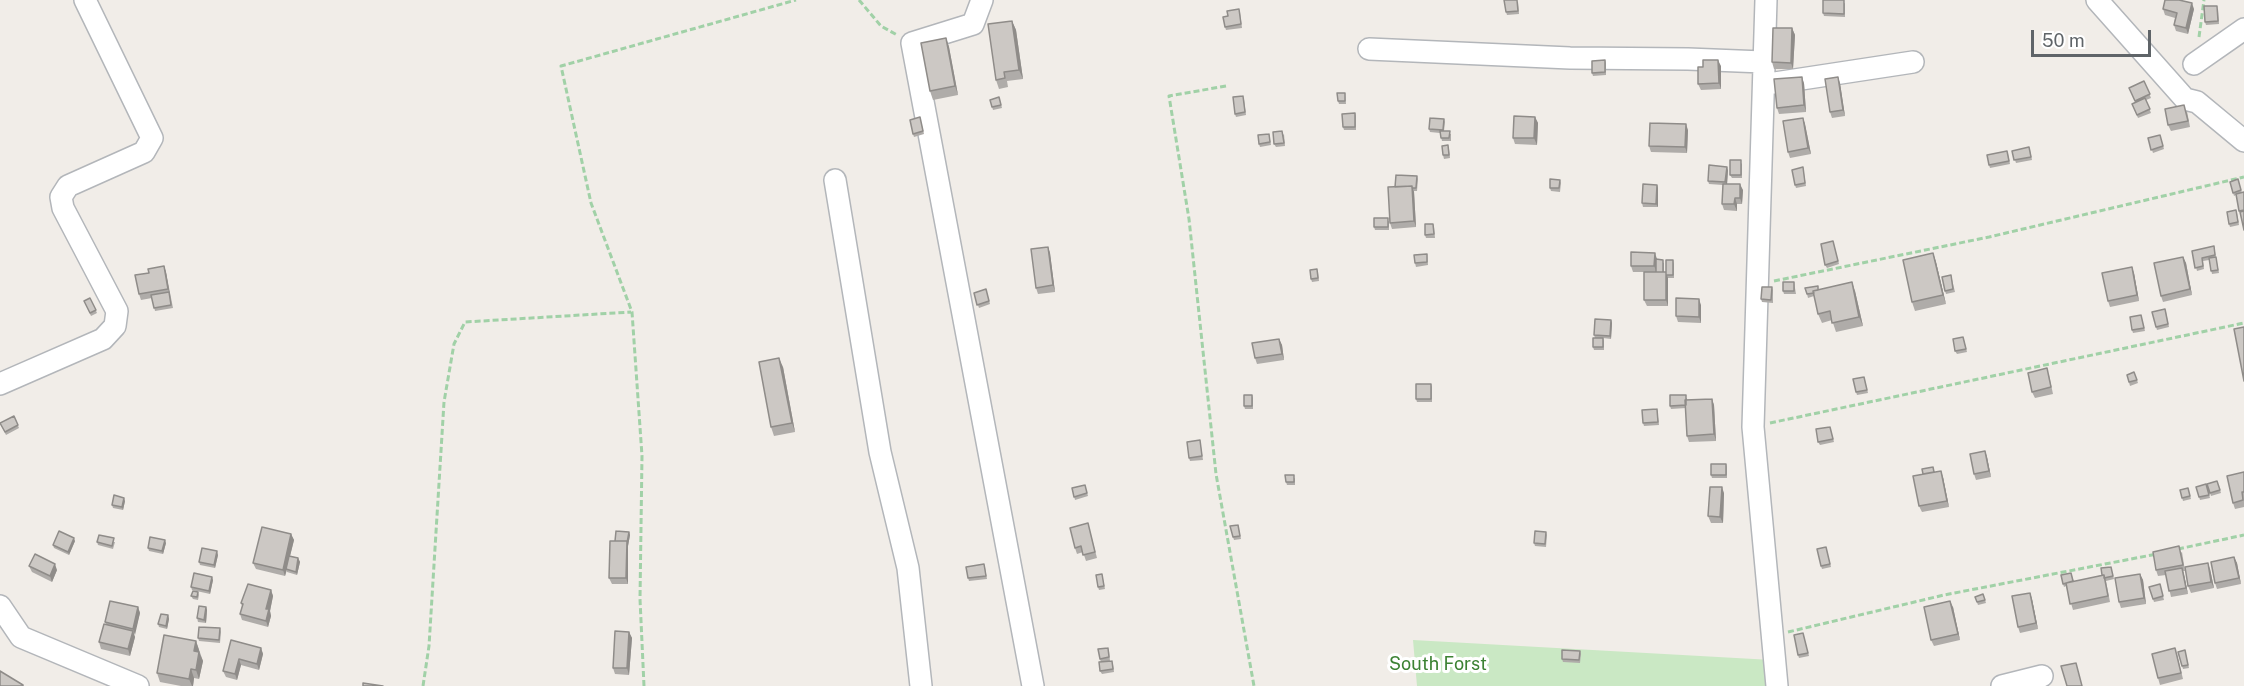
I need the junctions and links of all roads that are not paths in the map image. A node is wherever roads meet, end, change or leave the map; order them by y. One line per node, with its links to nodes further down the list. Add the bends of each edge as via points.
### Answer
1 (85, 0): 13 (street, via 152,138 144,152 68,186 61,197 63,208 117,311 115,326 102,339)
2 (982, 0): 18 (street, via 973,24 912,44)
3 (1766, 0): 7 (street)
4 (2097, 0): 11 (street, via 2185,99 2197,102)
5 (2244, 29): 9 (street)
6 (1369, 49): 7 (street)
7 (1764, 62): 10 (street)
8 (1913, 62): 10 (street)
9 (2194, 64)
10 (1763, 86): 19 (street, via 1753,427)
11 (2244, 141)
12 (835, 180): 17 (street, via 880,452 908,568)
13 (0, 384)
14 (0, 606): 16 (street, via 21,637)
15 (2042, 676): 20 (street)
16 (138, 686)
17 (921, 686)
18 (1033, 686)
19 (1777, 686)
20 (2002, 686)

